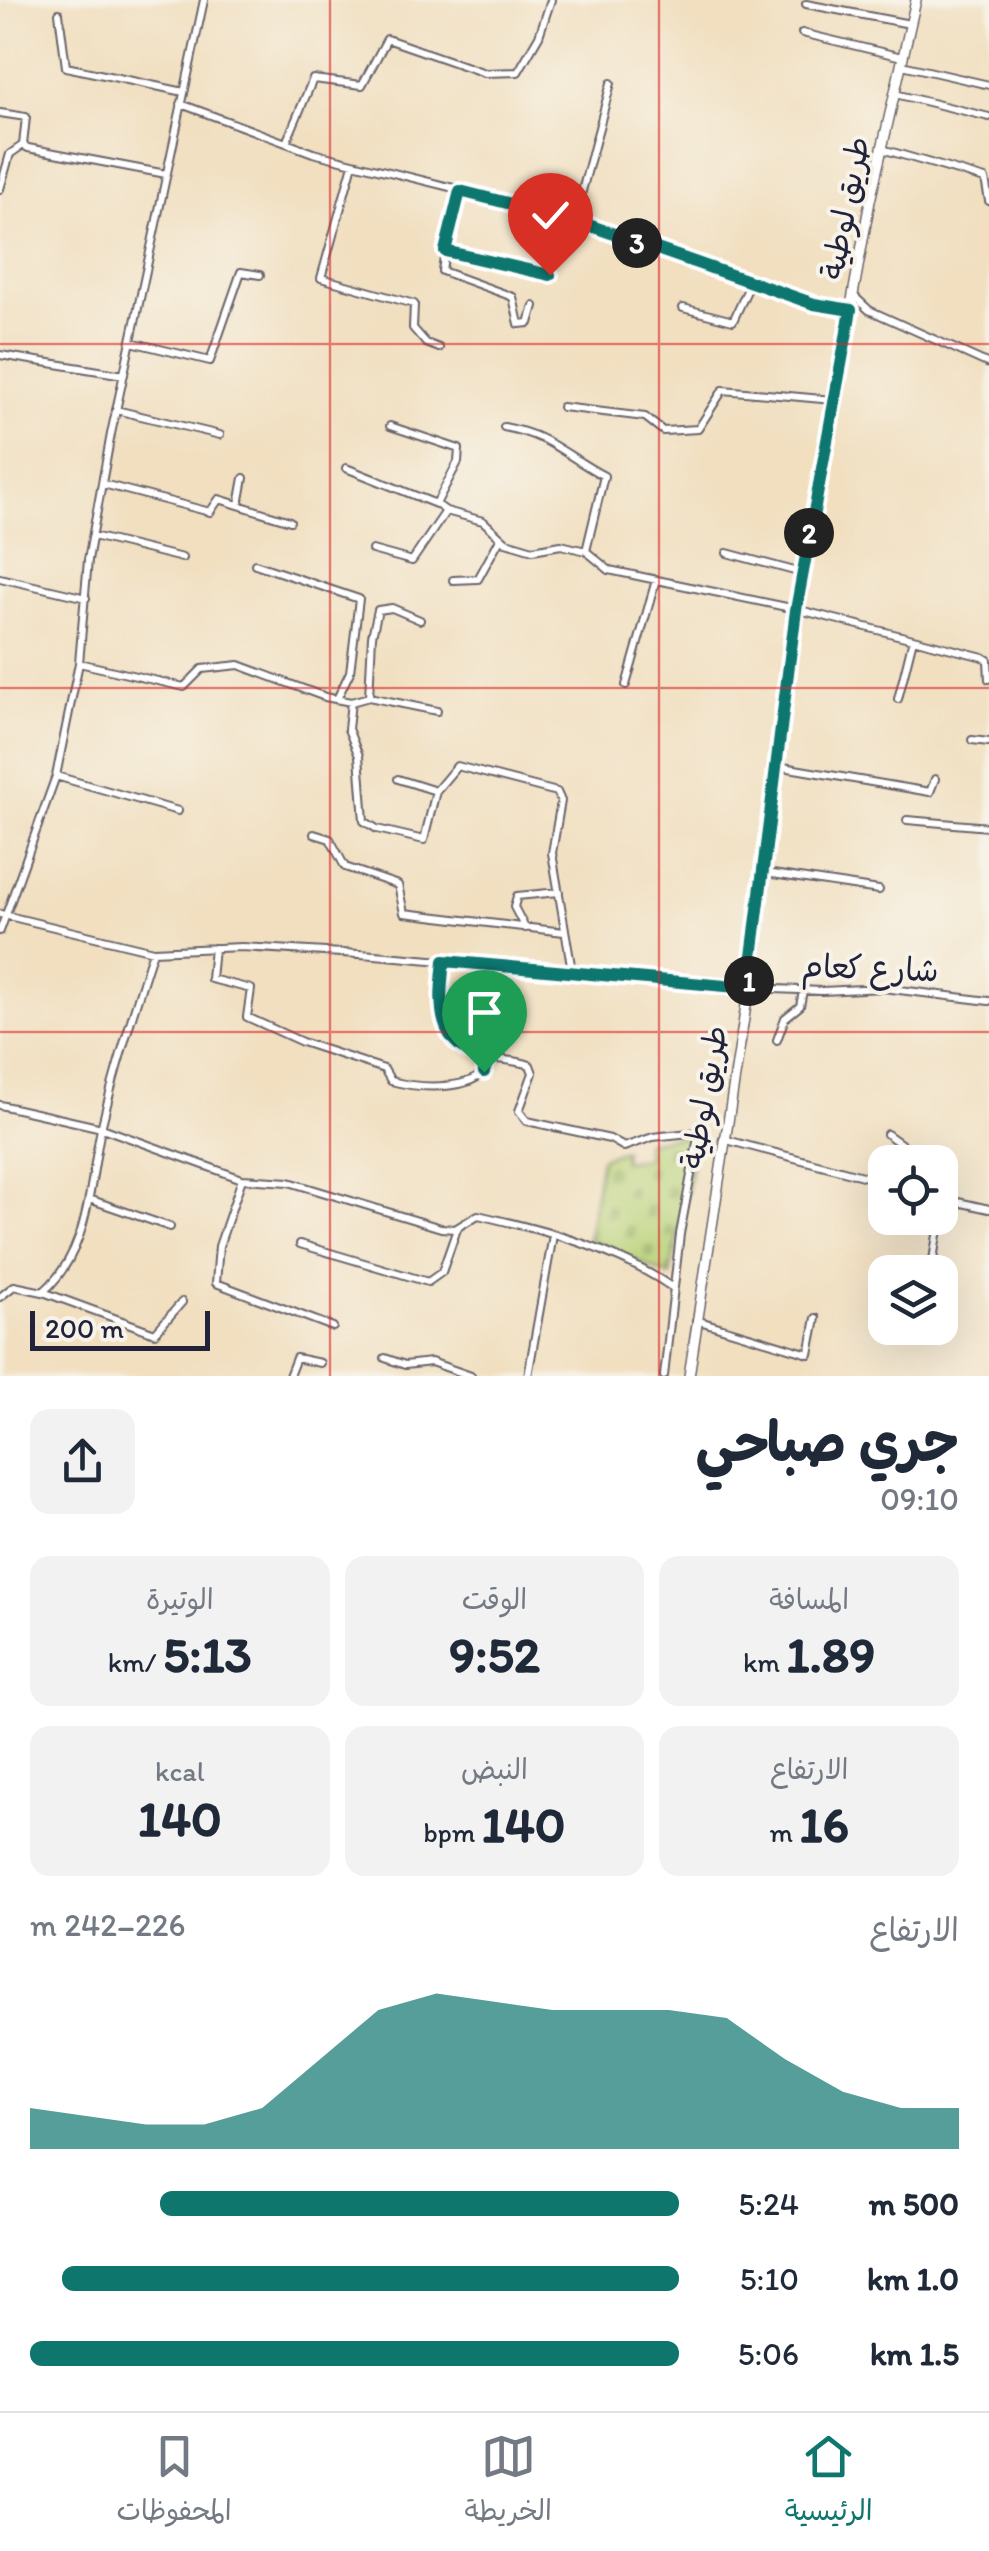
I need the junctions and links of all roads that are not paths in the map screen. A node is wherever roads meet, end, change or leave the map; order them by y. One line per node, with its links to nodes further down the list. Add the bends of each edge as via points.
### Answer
1 (204, 0): 11 (street)
2 (551, 0): 16 (street, via 517,72 485,73 388,39 360,86 313,79)
3 (916, 0): 6 (main road, طريق لوطية)
4 (806, 4): 6 (street)
5 (59, 13): 11 (street, via 66,66)
6 (910, 24): 8 (main road, طريق لوطية)
7 (802, 33): 8 (street)
8 (901, 61): 10 (street); 12 (main road, طريق لوطية)
9 (611, 84): 24 (street)
10 (989, 85)
11 (184, 92): 13 (street)
12 (894, 94): 15 (street); 18 (main road, طريق لوطية)
13 (181, 104): 16 (street); 20 (street)
14 (0, 113): 17 (street, via 26,117)
15 (989, 117)
16 (286, 143): 19 (street)
17 (23, 145): 20 (street); 21 (street, via 10,154)
18 (882, 149): 23 (street, via 985,179); 29 (main road, طريق لوطية)
19 (353, 164): 22 (street); 35 (street, via 320,278 414,304 413,328)
20 (166, 174): 34 (street)
21 (0, 189)
22 (460, 191): 24 (street); 25 (street)
23 (989, 201)
24 (574, 220): 28 (street)
25 (445, 251): 27 (street); 30 (street, via 442,271 513,297 519,324 529,323)
26 (260, 275): 34 (street, via 241,272 210,361)
27 (550, 275)
28 (751, 282): 31 (street, via 733,321); 33 (street)
29 (854, 296): 32 (street); 33 (main road, طريق لوطية)
30 (534, 306)
31 (683, 308)
32 (868, 310): 33 (street); 37 (street)
33 (851, 314): 39 (main road, طريق لوطية)
34 (131, 342): 38 (street)
35 (439, 348)
36 (0, 355): 38 (street)
37 (989, 364)
38 (124, 376): 41 (street)
39 (833, 400): 40 (street, via 723,390 698,429 681,432 663,431 645,417); 59 (main road, طريق لوطية)
40 (562, 407)
41 (116, 410): 44 (street); 47 (street)
42 (390, 426): 48 (street, via 459,449)
43 (504, 427): 55 (street, via 546,436 604,476)
44 (220, 434)
45 (346, 468): 48 (street)
46 (244, 478): 49 (street)
47 (103, 484): 49 (street, via 210,512 219,499); 52 (street)
48 (436, 504): 50 (street)
49 (239, 505): 51 (street)
50 (446, 511): 53 (street, via 483,522); 54 (street, via 412,561)
51 (290, 521)
52 (93, 536): 57 (street); 63 (street)
53 (500, 540): 55 (street, via 534,550 561,544); 61 (street, via 480,578)
54 (372, 550)
55 (586, 551): 62 (street, via 604,569)
56 (727, 552): 59 (street)
57 (182, 558)
58 (255, 564): 72 (street, via 359,599 350,672)
59 (802, 573): 64 (main road, طريق لوطية)
60 (0, 578): 63 (street)
61 (453, 580)
62 (656, 580): 64 (street); 69 (street)
63 (86, 598): 67 (street)
64 (796, 610): 66 (street); 77 (main road, طريق لوطية)
65 (420, 620): 70 (street, via 392,608 378,610)
66 (913, 639): 68 (street, via 985,657); 71 (street)
67 (79, 663): 72 (street, via 184,687 210,666 240,666); 78 (street)
68 (989, 679)
69 (626, 685)
70 (369, 697): 73 (street); 74 (street)
71 (898, 698)
72 (338, 699): 73 (street)
73 (350, 702): 81 (street, via 348,729 359,756 364,820 424,840)
74 (437, 711)
75 (972, 740): 76 (street)
76 (989, 742)
77 (777, 766): 80 (street, via 930,792); 86 (main road, طريق لوطية)
78 (56, 776): 82 (street); 89 (street)
79 (398, 779): 81 (street)
80 (935, 780)
81 (436, 790): 88 (street, via 458,766 558,792 552,844)
82 (178, 811)
83 (906, 820): 84 (street)
84 (989, 827)
85 (314, 834): 90 (street, via 330,839 346,867 398,885 404,913)
86 (766, 873): 87 (street); 97 (main road, طريق لوطية)
87 (879, 890)
88 (559, 892): 90 (street, via 517,896 514,907); 92 (street)
89 (4, 914): 91 (street); 94 (street, شارع كعام)
90 (525, 928): 92 (street)
91 (0, 931)
92 (564, 932): 96 (street)
93 (214, 948): 94 (street, شارع كعام); 95 (street, شارع كعام); 101 (street, via 211,978 250,989 247,1017 384,1069 392,1081 420,1088 463,1086 484,1072)
94 (152, 952): 103 (street)
95 (444, 961): 96 (street, شارع كعام); 101 (street, via 439,996 446,1032 460,1048)
96 (572, 972): 97 (street, شارع كعام)
97 (748, 988): 98 (street, شارع كعام); 105 (main road, طريق لوطية)
98 (803, 991): 99 (street, شارع كعام, via 883,988); 100 (street)
99 (989, 1001)
100 (777, 1040)
101 (488, 1058): 116 (street, via 532,1068 519,1111 527,1121 624,1147 699,1132)
102 (0, 1105): 103 (street)
103 (102, 1128): 108 (street); 109 (street)
104 (887, 1134): 106 (street)
105 (723, 1139): 107 (street); 121 (main road, طريق لوطية)
106 (901, 1145)
107 (868, 1177)
108 (242, 1179): 113 (street, via 289,1182); 122 (street, via 216,1258 216,1282)
109 (89, 1199): 112 (street); 117 (street, via 71,1255)
110 (958, 1202): 111 (street)
111 (989, 1209)
112 (170, 1227)
113 (457, 1228): 114 (street, via 475,1215); 115 (street, via 442,1272 428,1282)
114 (552, 1234): 116 (street, via 624,1258); 127 (street)
115 (300, 1244)
116 (674, 1288): 128 (street)
117 (43, 1292): 118 (street, via 14,1286); 119 (street, via 155,1333)
118 (0, 1297)
119 (182, 1302)
120 (816, 1318): 121 (street, via 809,1354)
121 (695, 1320): 129 (main road, طريق لوطية)
122 (333, 1327)
123 (385, 1358): 126 (street, via 404,1365 431,1362)
124 (320, 1363): 125 (street, via 294,1359)
125 (289, 1376)
126 (471, 1376)
127 (528, 1376)
128 (664, 1376)
129 (688, 1376)

